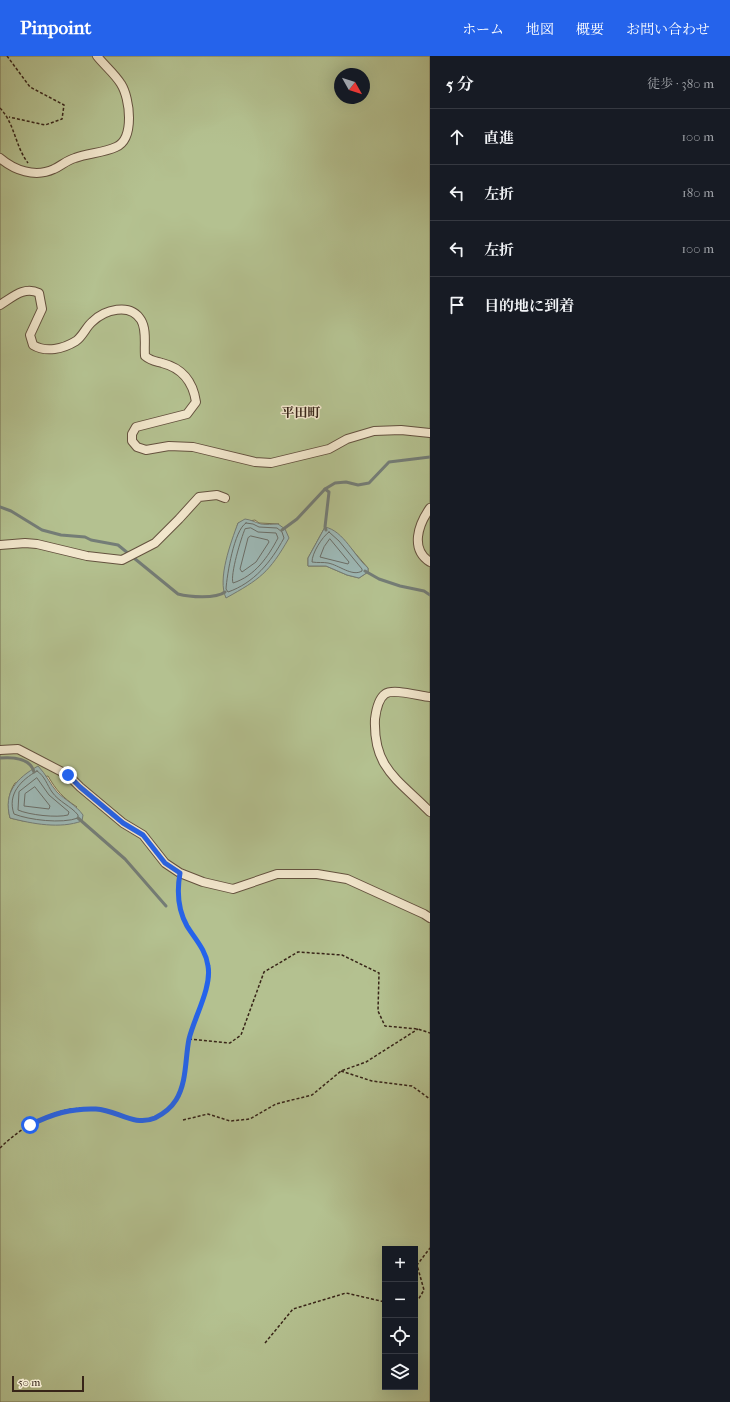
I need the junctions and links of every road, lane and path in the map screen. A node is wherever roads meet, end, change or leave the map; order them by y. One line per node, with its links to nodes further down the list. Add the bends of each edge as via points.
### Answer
1 (7, 56): 4 (path, via 30,87 64,105 62,119 45,125)
2 (97, 56): 6 (street, via 120,82 127,96 129,115 125,140 118,147 75,158 53,170)
3 (0, 108): 4 (path)
4 (8, 117): 6 (path, via 27,162)
5 (0, 158): 6 (street, via 14,168 35,173)
6 (43, 172)
7 (0, 305): 8 (street, via 22,291 39,293 42,309 30,335 33,345 40,350 58,348 77,340 92,321 109,311 120,309 141,319 144,328 145,356 151,361 179,370 191,382 196,402 187,414 136,427 132,441 137,447 146,450 168,446 193,447 255,462 271,463 323,450 374,431)
8 (430, 433)
9 (225, 498): 11 (street, via 217,495 199,497 155,543 122,560 86,556 37,544)
10 (430, 508): 12 (street, via 421,525 418,549)
11 (0, 545)
12 (430, 562)
13 (430, 697): 15 (street, via 394,692 385,694 379,701 375,726 382,761 393,776)
14 (0, 750): 16 (street, via 18,749 68,775 123,823 143,835 165,863)
15 (430, 812)
16 (180, 873): 17 (street, via 203,882 233,888 277,874 317,874 347,879); 20 (path, via 180,908 186,924 204,951 209,966 203,996)
17 (430, 918)
18 (418, 1029): 19 (path); 20 (path, via 385,1026 378,1011 379,973 342,955 298,952 264,972 241,1035 230,1043); 21 (path, via 366,1062)
19 (430, 1033)
20 (189, 1038): 24 (path, via 183,1083 176,1101 154,1118 130,1120 98,1109 52,1114 30,1125)
21 (341, 1071): 22 (path, via 372,1081 412,1086); 23 (path, via 312,1095 276,1104 250,1119 230,1121 208,1114)
22 (430, 1099)
23 (183, 1120)
24 (0, 1148)
25 (430, 1248): 26 (path, via 417,1265 424,1290)
26 (418, 1300)
27 (382, 1301): 28 (path, via 346,1293 293,1309)
28 (265, 1344)

